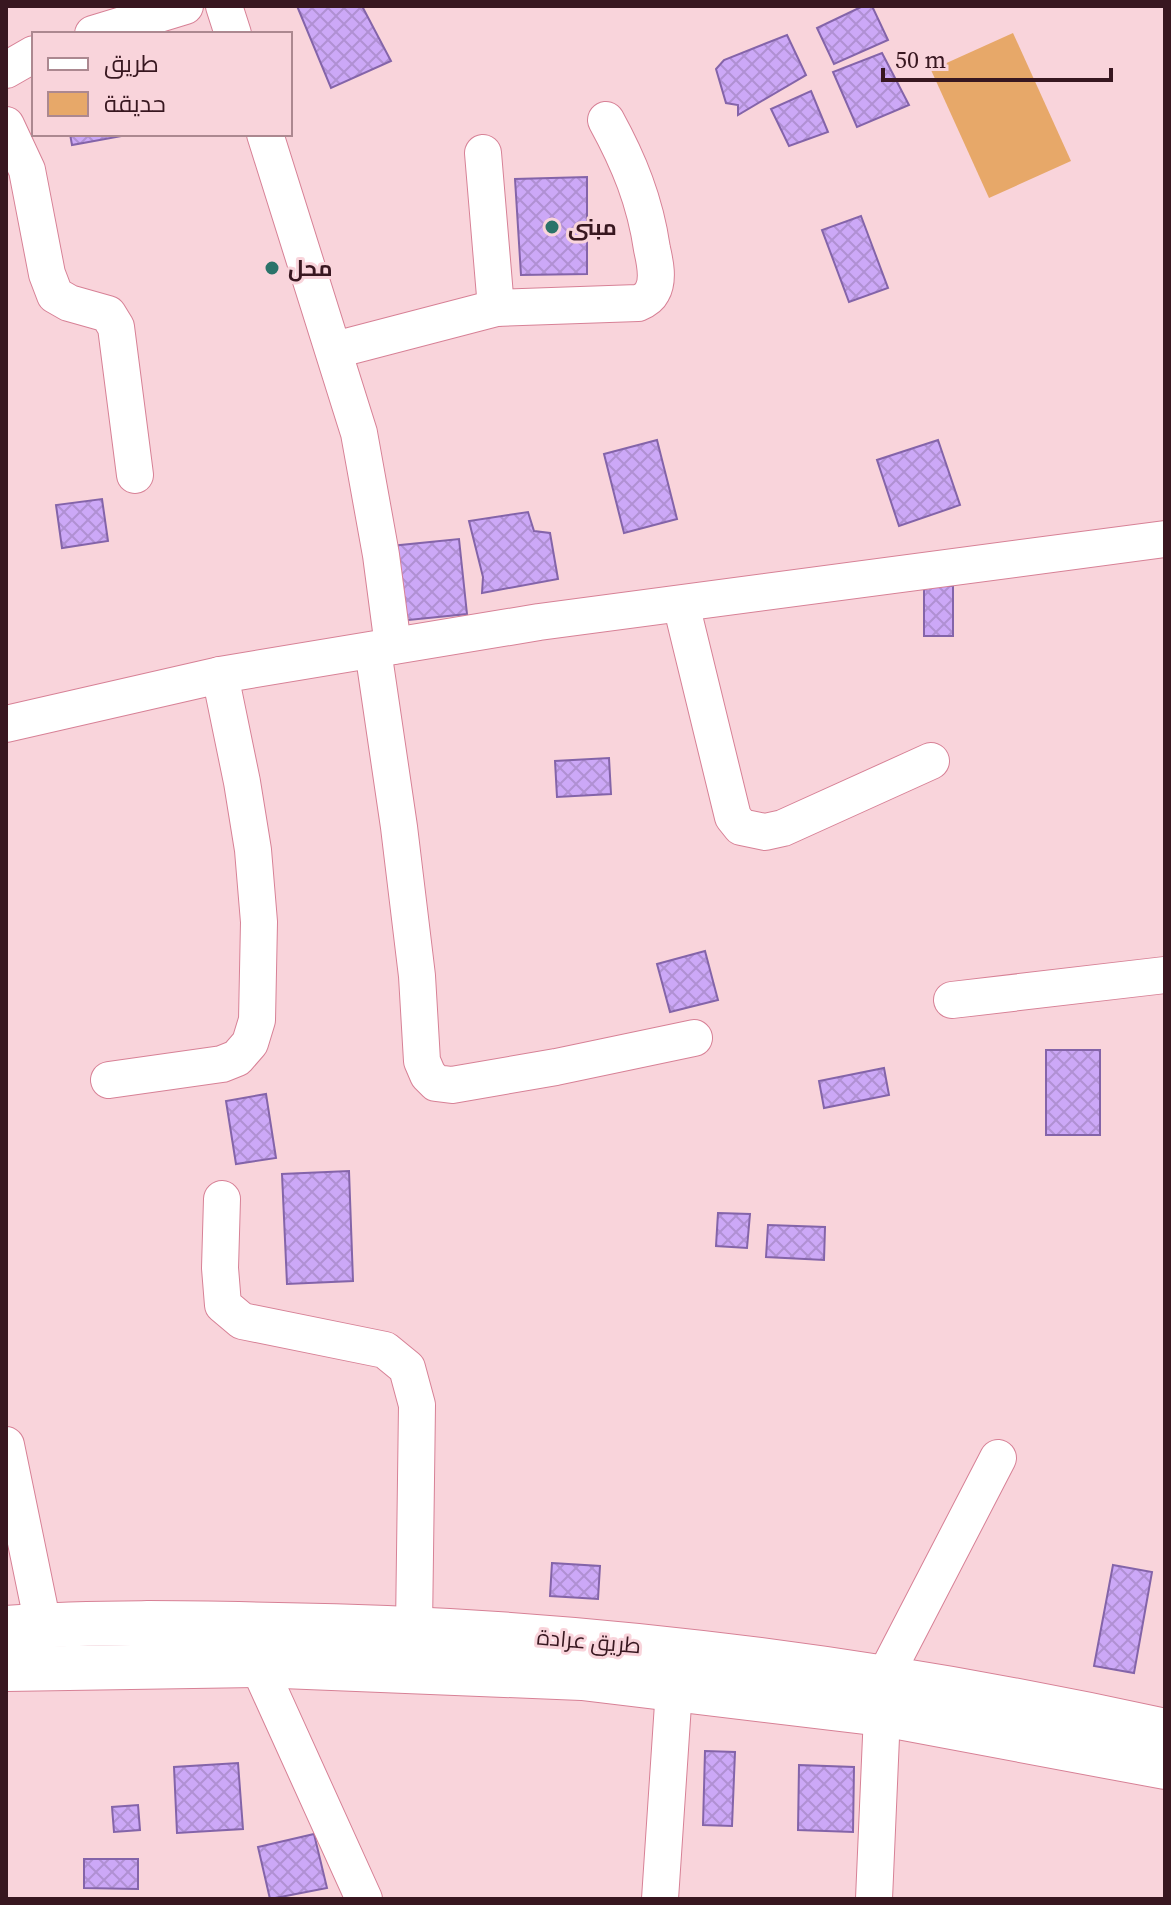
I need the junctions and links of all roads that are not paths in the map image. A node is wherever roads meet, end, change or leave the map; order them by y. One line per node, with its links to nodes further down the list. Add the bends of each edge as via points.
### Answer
1 (185, 6): 3 (street)
2 (224, 6): 4 (street)
3 (100, 32)
4 (232, 32)
5 (32, 55): 6 (street)
6 (6, 70)
7 (606, 120): 11 (street, via 641,193 655,264 653,292 638,303)
8 (6, 125): 13 (street, via 27,170 55,295 108,314 116,327)
9 (266, 136): 12 (street)
10 (483, 153): 11 (street)
11 (496, 308): 12 (street)
12 (335, 350): 16 (street, via 359,433 381,555)
13 (135, 475)
14 (1165, 539): 15 (street)
15 (681, 604): 16 (street); 19 (street, via 733,817 741,827 765,832 783,828)
16 (383, 648): 17 (street); 22 (street, via 422,1061 428,1075 436,1083 452,1085)
17 (220, 675): 18 (street); 23 (street, via 253,850 259,922 257,1020 250,1043 237,1058)
18 (6, 724)
19 (931, 761)
20 (1165, 975): 21 (street)
21 (952, 1000)
22 (694, 1038)
23 (109, 1080)
24 (222, 1199): 28 (street, via 223,1305 242,1321 385,1350 407,1368 417,1405)
25 (6, 1445): 27 (street)
26 (998, 1458): 32 (street)
27 (25, 1627): 28 (main road, طريق عرادة, via 174,1623)
28 (414, 1628): 32 (main road, طريق عرادة, via 765,1659)
29 (258, 1665): 30 (main road, طريق عرادة); 31 (main road, طريق عرادة, via 567,1677); 35 (street)
30 (6, 1669)
31 (674, 1689): 32 (main road, طريق عرادة); 36 (street)
32 (883, 1695): 33 (main road, طريق عرادة, via 981,1692); 34 (main road, طريق عرادة); 37 (street)
33 (1165, 1731)
34 (1165, 1767)
35 (364, 1899)
36 (660, 1899)
37 (874, 1899)

